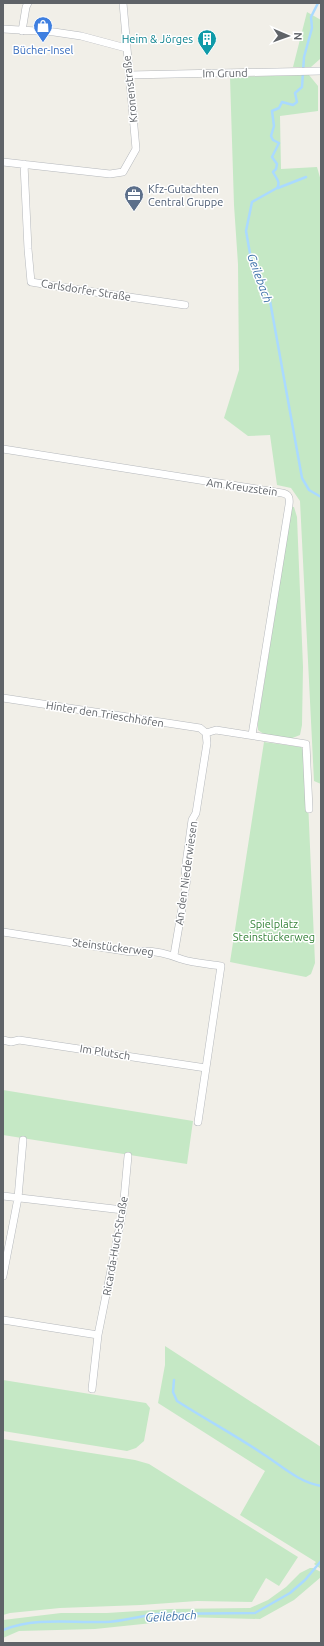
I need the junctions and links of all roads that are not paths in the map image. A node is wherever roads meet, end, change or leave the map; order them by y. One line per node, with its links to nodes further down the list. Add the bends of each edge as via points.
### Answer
1 (28, 3): 4 (street)
2 (122, 3): 5 (street, Kronenstraße)
3 (3, 29): 4 (street)
4 (22, 30): 5 (street, via 80,36)
5 (126, 48): 7 (street, Kronenstraße)
6 (321, 70): 7 (street, Im Grund)
7 (129, 75): 9 (street, Kronenstraße, via 136,149 123,172 110,174)
8 (3, 162): 9 (street)
9 (24, 164): 10 (street, Carlsdorfer Straße, via 31,282)
10 (185, 305)
11 (3, 449): 14 (street, Am Kreuzstein, via 287,495 289,505)
12 (3, 698): 13 (street, Hinter den Trieschhöfen, via 200,728)
13 (206, 733): 14 (street, Hinter den Trieschhöfen, via 216,730); 17 (street, An den Niederwiesen, via 207,744 196,813 192,820 185,871 187,879)
14 (252, 735): 15 (street, Hinter den Trieschhöfen, via 306,744)
15 (309, 809)
16 (3, 932): 17 (street, Steinstückerweg, via 131,952 140,950)
17 (174, 955): 19 (street, Steinstückerweg, via 181,959 221,966)
18 (3, 1040): 19 (street, Im Plutsch, via 18,1040)
19 (206, 1068): 20 (street)
20 (198, 1122)
21 (23, 1140): 24 (street)
22 (128, 1156): 25 (street, Ricarda-Huch-Straße)
23 (3, 1196): 24 (street)
24 (18, 1198): 25 (street); 26 (street)
25 (123, 1210): 28 (street, Ricarda-Huch-Straße)
26 (3, 1276)
27 (3, 1320): 28 (street)
28 (98, 1335): 29 (street, Ricarda-Huch-Straße)
29 (92, 1389)

